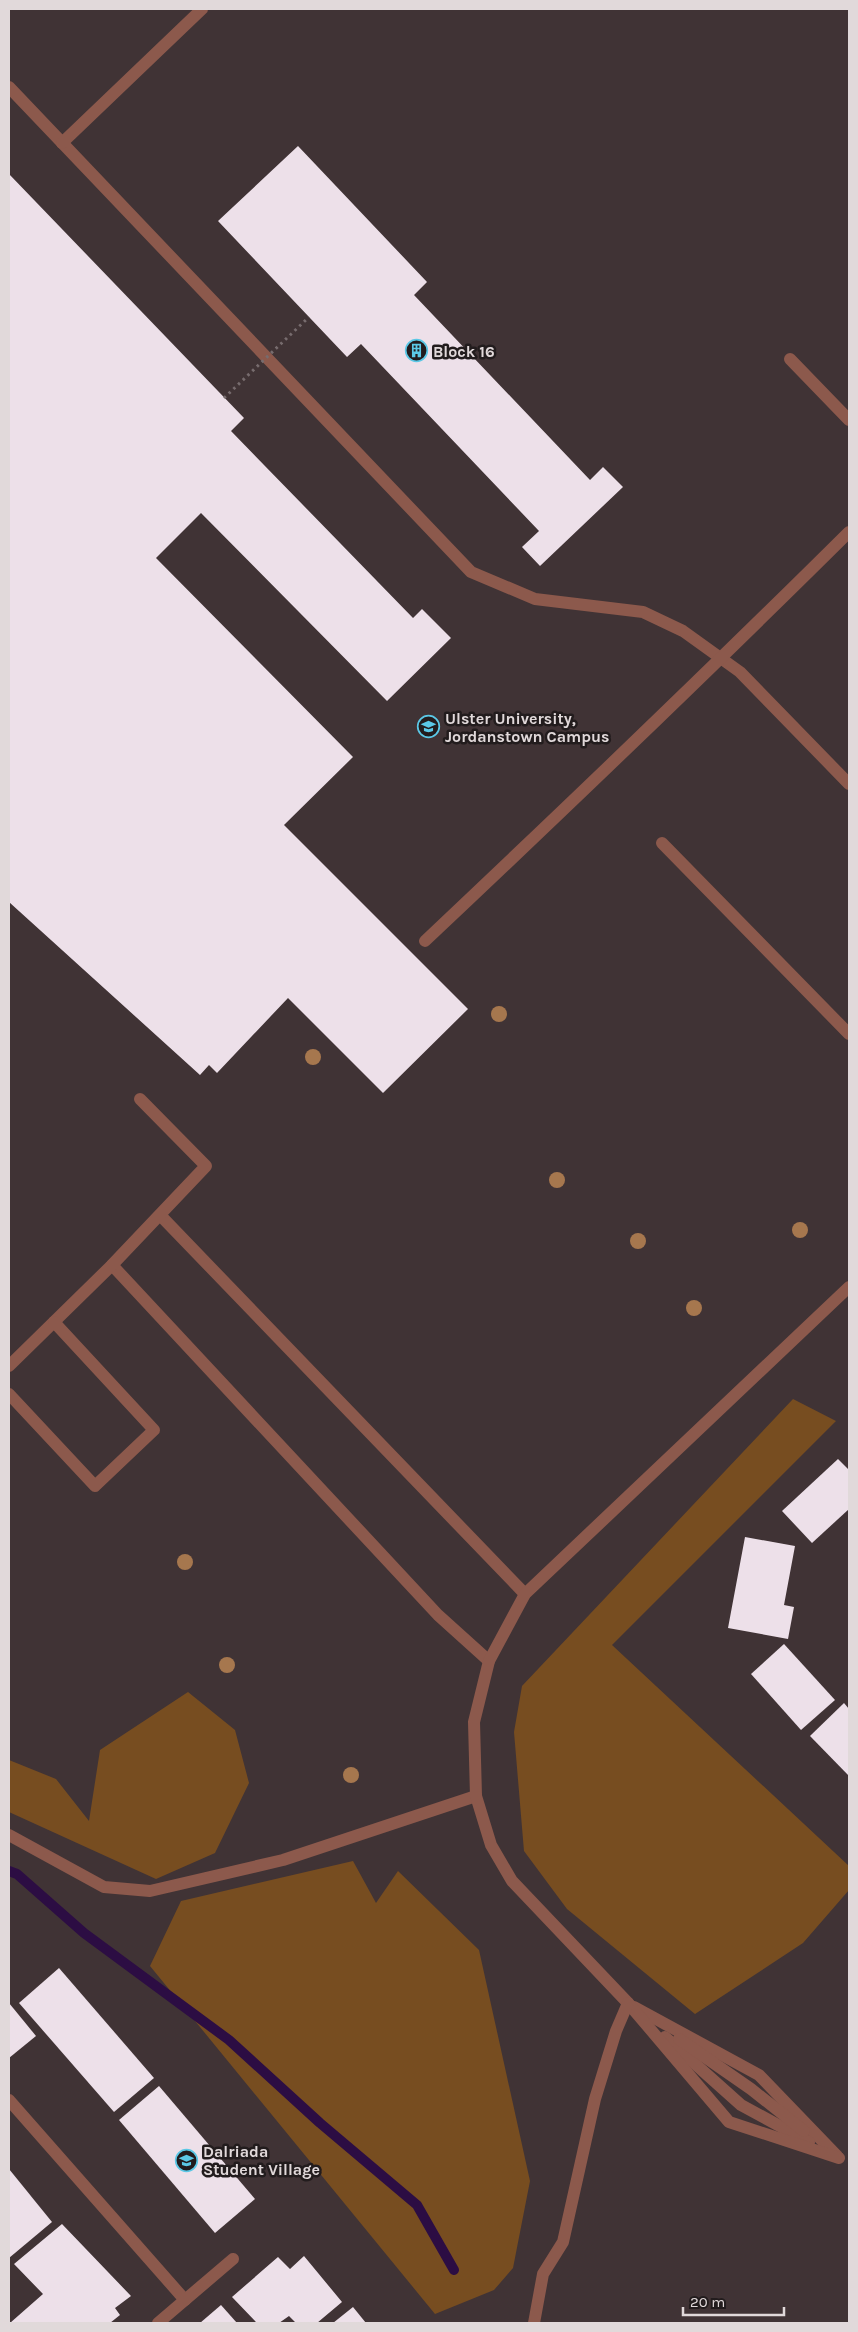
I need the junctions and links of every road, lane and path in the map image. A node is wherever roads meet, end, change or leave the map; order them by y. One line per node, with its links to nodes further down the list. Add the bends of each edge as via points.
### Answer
1 (202, 9): 3 (lane)
2 (9, 87): 3 (lane)
3 (62, 143): 9 (lane, via 471,572 535,599 643,612 683,631)
4 (309, 317): 6 (path, bridge)
5 (790, 358): 7 (lane)
6 (224, 398)
7 (849, 420)
8 (849, 532): 9 (lane)
9 (720, 658): 10 (lane, via 740,672); 12 (lane)
10 (849, 784)
11 (662, 843): 13 (lane)
12 (425, 941)
13 (849, 1034)
14 (140, 1099): 15 (lane, via 206,1166)
15 (160, 1215): 16 (lane); 21 (lane)
16 (112, 1264): 18 (lane); 22 (lane, via 438,1615)
17 (849, 1287): 21 (lane)
18 (54, 1322): 19 (lane); 20 (lane, via 154,1430 95,1486)
19 (9, 1366)
20 (9, 1394)
21 (525, 1594): 22 (lane)
22 (488, 1661): 23 (lane, via 474,1722)
23 (476, 1796): 24 (lane, via 282,1860 150,1891 104,1887); 25 (lane, via 491,1845 512,1881)
24 (9, 1835)
25 (628, 2004): 27 (lane, via 751,2089); 27 (lane, via 741,2105); 27 (lane, via 729,2122); 31 (lane, via 594,2099 563,2242 544,2274)
26 (9, 2100): 29 (lane)
27 (844, 2161)
28 (234, 2259): 29 (lane)
29 (185, 2300): 30 (lane)
30 (158, 2323)
31 (534, 2323)

